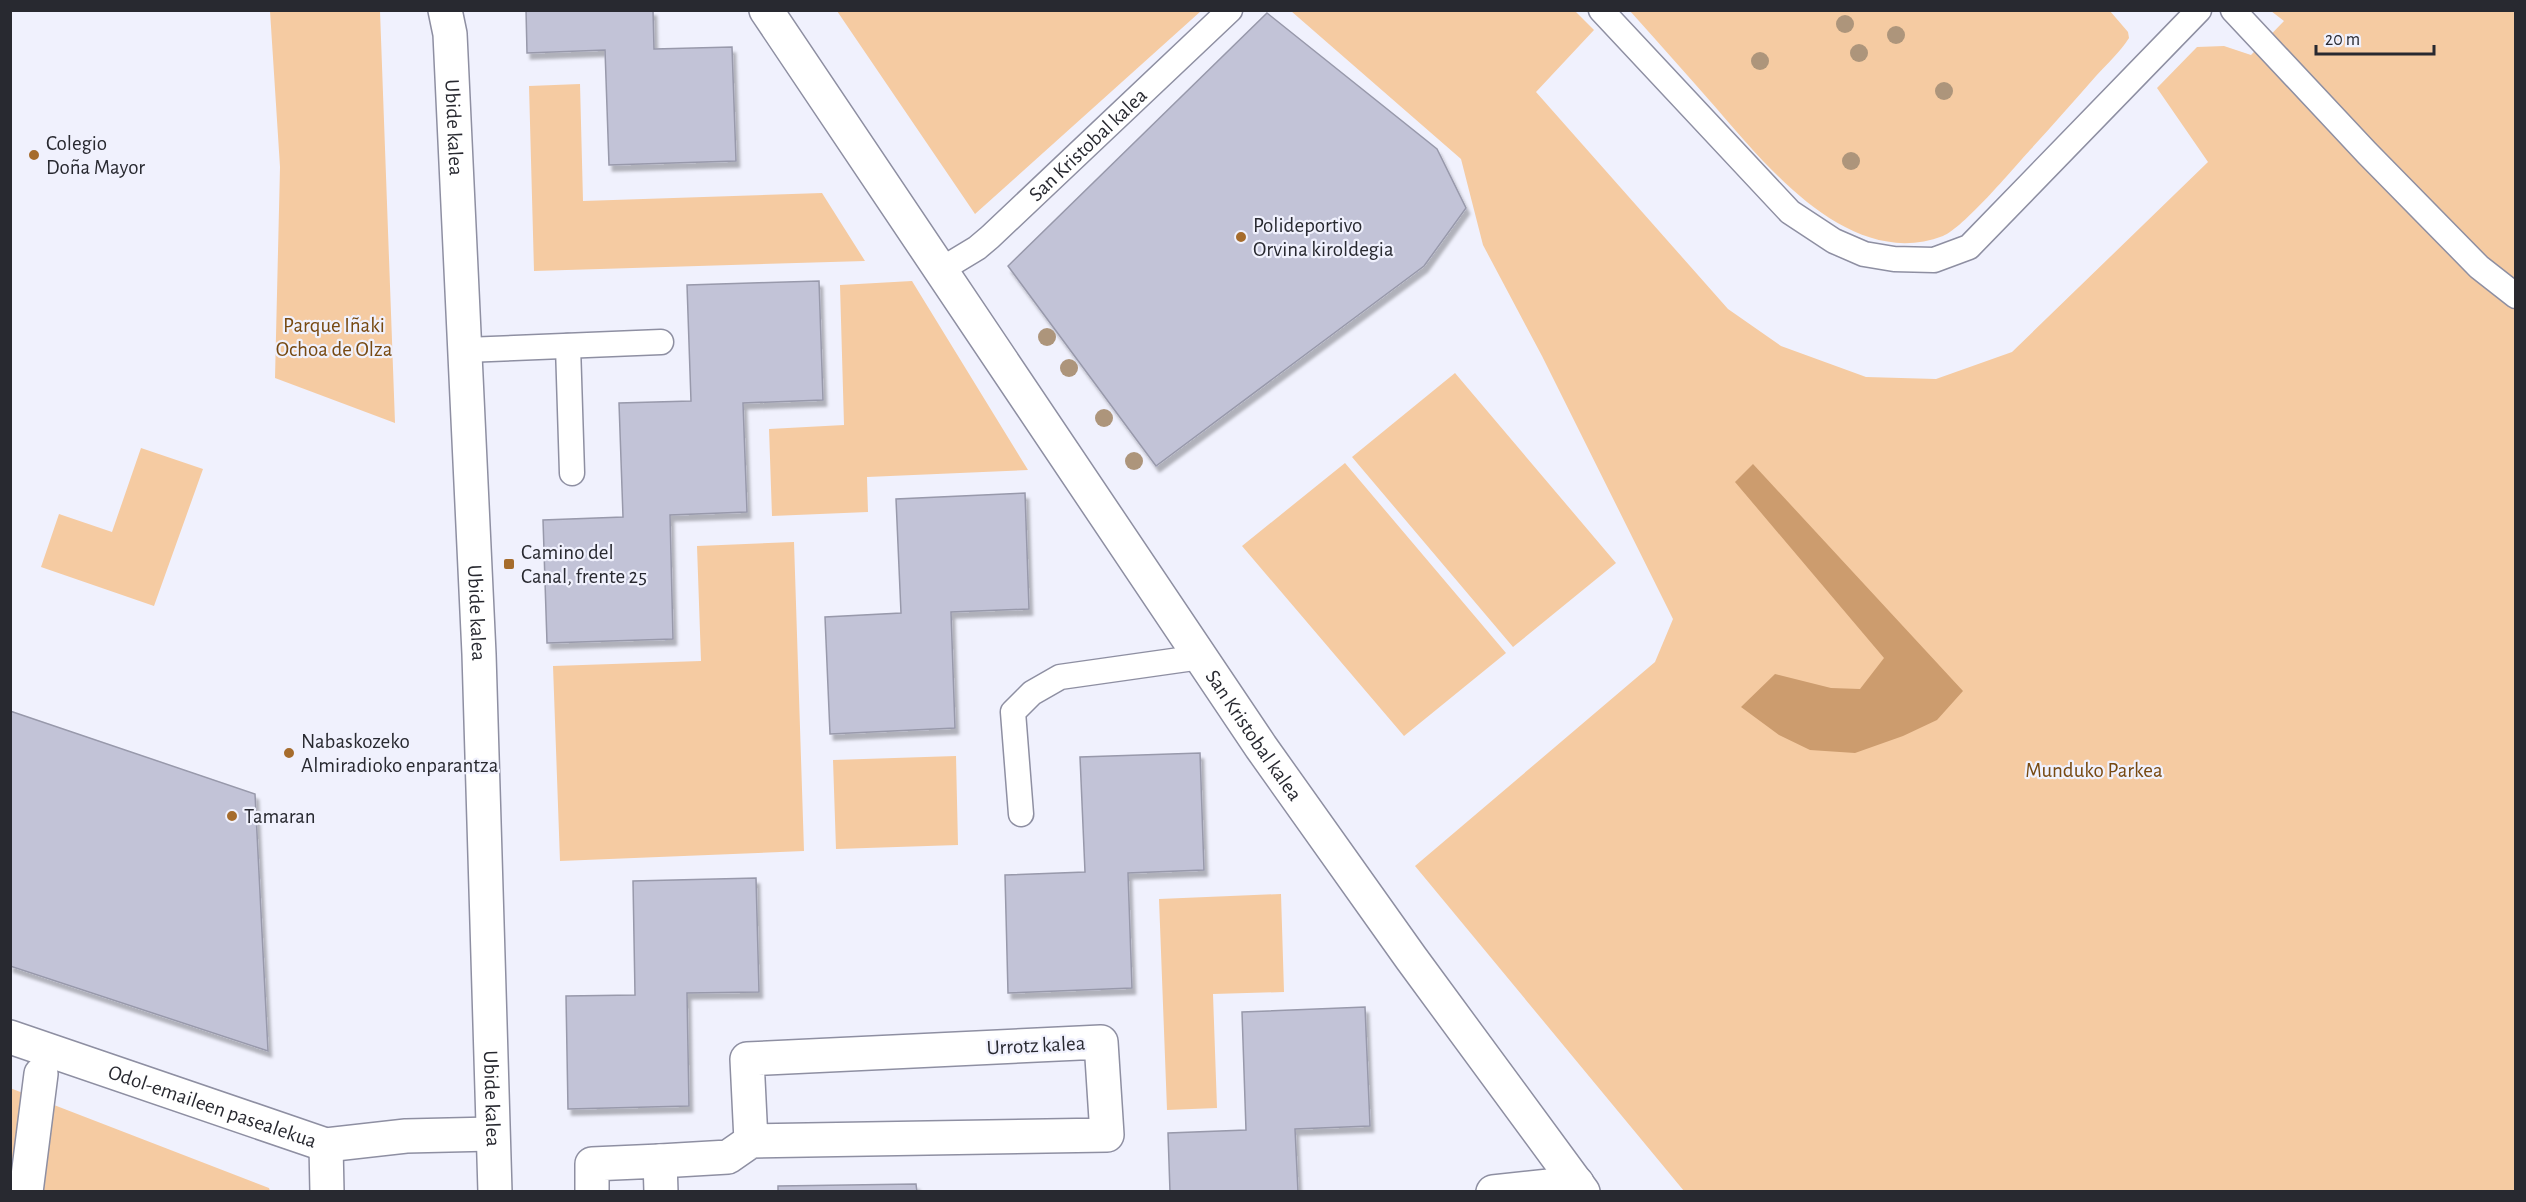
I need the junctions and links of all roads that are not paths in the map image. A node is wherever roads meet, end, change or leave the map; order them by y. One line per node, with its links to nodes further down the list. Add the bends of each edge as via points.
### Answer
1 (766, 10): 7 (street, San Kristobal kalea)
2 (1230, 10): 7 (lane, San Kristobal kalea, via 990,237)
3 (1601, 10): 4 (lane, via 1790,212 1834,241 1864,254 1934,260 1969,247)
4 (2199, 10)
5 (2234, 10): 8 (lane, via 2479,267)
6 (450, 18): 11 (street, Ubide kalea)
7 (939, 270): 13 (street, San Kristobal kalea)
8 (2516, 296)
9 (661, 342): 10 (lane)
10 (568, 346): 11 (lane); 12 (lane)
11 (465, 350): 17 (street, Ubide kalea)
12 (572, 473)
13 (1201, 657): 14 (lane, via 1060,677 1032,693 1013,712); 21 (street, San Kristobal kalea, via 1411,958)
14 (1021, 814)
15 (10, 1037): 19 (street, Odol-emaileen pasealekua)
16 (41, 1074): 22 (street)
17 (492, 1134): 19 (street, Odol-emaileen pasealekua, via 406,1136); 24 (street, Ubide kalea)
18 (751, 1141): 18 (street, Urrotz kalea, via 1107,1135 1101,1042 747,1059); 20 (street, via 728,1157)
19 (326, 1145): 23 (street)
20 (661, 1176): 25 (street, via 592,1164)
21 (1580, 1187): 26 (street)
22 (26, 1191)
23 (327, 1191)
24 (495, 1191)
25 (592, 1191)
26 (1493, 1191)

